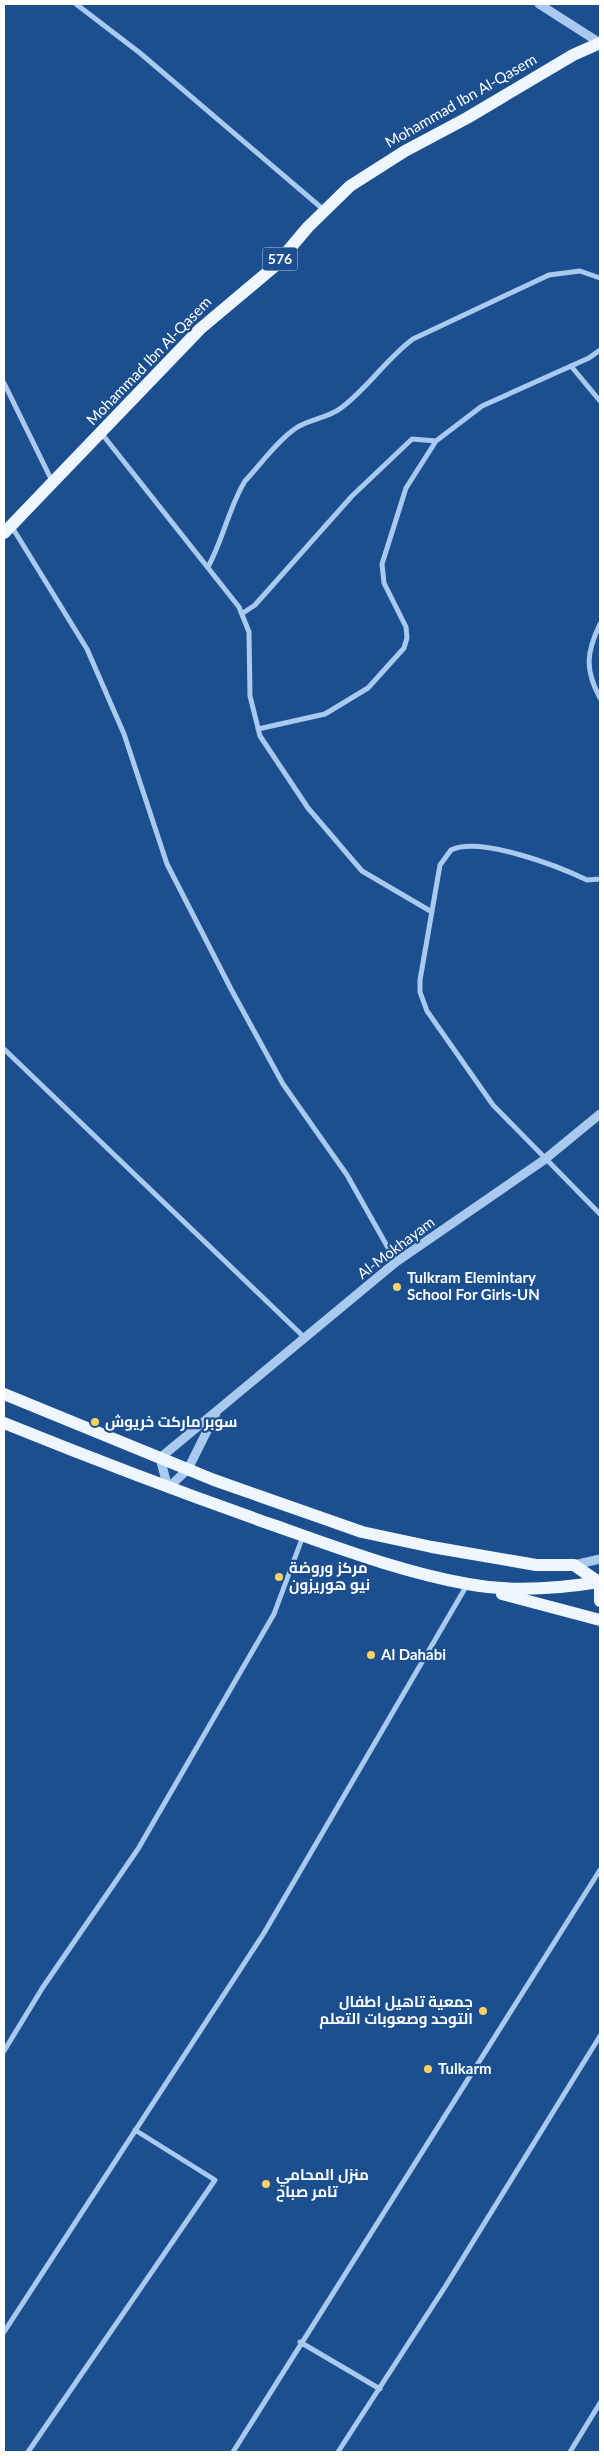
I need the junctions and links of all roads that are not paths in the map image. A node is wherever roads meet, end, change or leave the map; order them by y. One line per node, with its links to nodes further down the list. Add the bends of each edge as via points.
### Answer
1 (76, 4): 4 (street, via 140,53)
2 (539, 4): 3 (street)
3 (600, 43): 4 (main road, Mohammad Ibn Al-Qasem / 576, via 573,55 404,151 350,186)
4 (324, 210): 10 (main road, Mohammad Ibn Al-Qasem / 576, via 275,266 200,329)
5 (600, 278): 14 (street, via 580,271 549,275 413,339 342,408 295,429 245,481)
6 (600, 350): 7 (street)
7 (571, 366): 9 (street); 11 (street, via 482,406)
8 (4, 383): 12 (street)
9 (600, 400)
10 (102, 434): 12 (main road, Mohammad Ibn Al-Qasem / 576); 14 (street)
11 (436, 440): 15 (street, via 412,439 352,496 255,605); 18 (street, via 406,488 382,564 384,583 406,627 404,648 368,688 325,714)
12 (52, 482): 13 (main road, Mohammad Ibn Al-Qasem / 576)
13 (7, 530): 25 (street, via 87,649 124,734 167,864 231,989 283,1084 347,1175)
14 (208, 567): 15 (street)
15 (243, 613): 18 (street, via 249,632 250,696)
16 (600, 624): 17 (street, via 592,641 589,662 589,673)
17 (600, 698)
18 (258, 729): 20 (street, via 308,808 362,871)
19 (600, 879): 20 (street, via 588,880 508,851 459,846 444,856 440,864)
20 (432, 912): 23 (street, via 420,980 422,1001 493,1105)
21 (4, 1048): 26 (street)
22 (600, 1114): 23 (street, Al-Mokhayam)
23 (544, 1160): 24 (street); 25 (street, Al-Mokhayam)
24 (600, 1214)
25 (396, 1262): 26 (street, Al-Mokhayam)
26 (305, 1338): 28 (street, Al-Mokhayam)
27 (4, 1394): 30 (main road)
28 (216, 1413): 30 (street, Al-Mokhayam); 31 (street)
29 (4, 1423): 32 (main road)
30 (160, 1458): 31 (main road); 32 (street)
31 (188, 1470): 32 (street); 35 (main road, via 362,1532 432,1548 536,1565)
32 (168, 1488): 33 (main road)
33 (303, 1535): 37 (main road, via 374,1560); 42 (street, via 274,1614 138,1849)
34 (600, 1559): 35 (street)
35 (574, 1565): 36 (main road)
36 (600, 1582): 37 (main road, via 509,1589); 38 (main road)
37 (468, 1584): 39 (main road); 43 (street, via 264,1933)
38 (600, 1601)
39 (600, 1620)
40 (600, 1870): 45 (street)
41 (600, 2036): 46 (street)
42 (4, 2050)
43 (135, 2130): 44 (street); 48 (street, via 215,2180)
44 (4, 2332)
45 (300, 2342): 46 (street); 49 (street)
46 (380, 2389): 50 (street)
47 (600, 2403): 51 (street)
48 (28, 2452)
49 (233, 2452)
50 (338, 2452)
51 (570, 2452)

